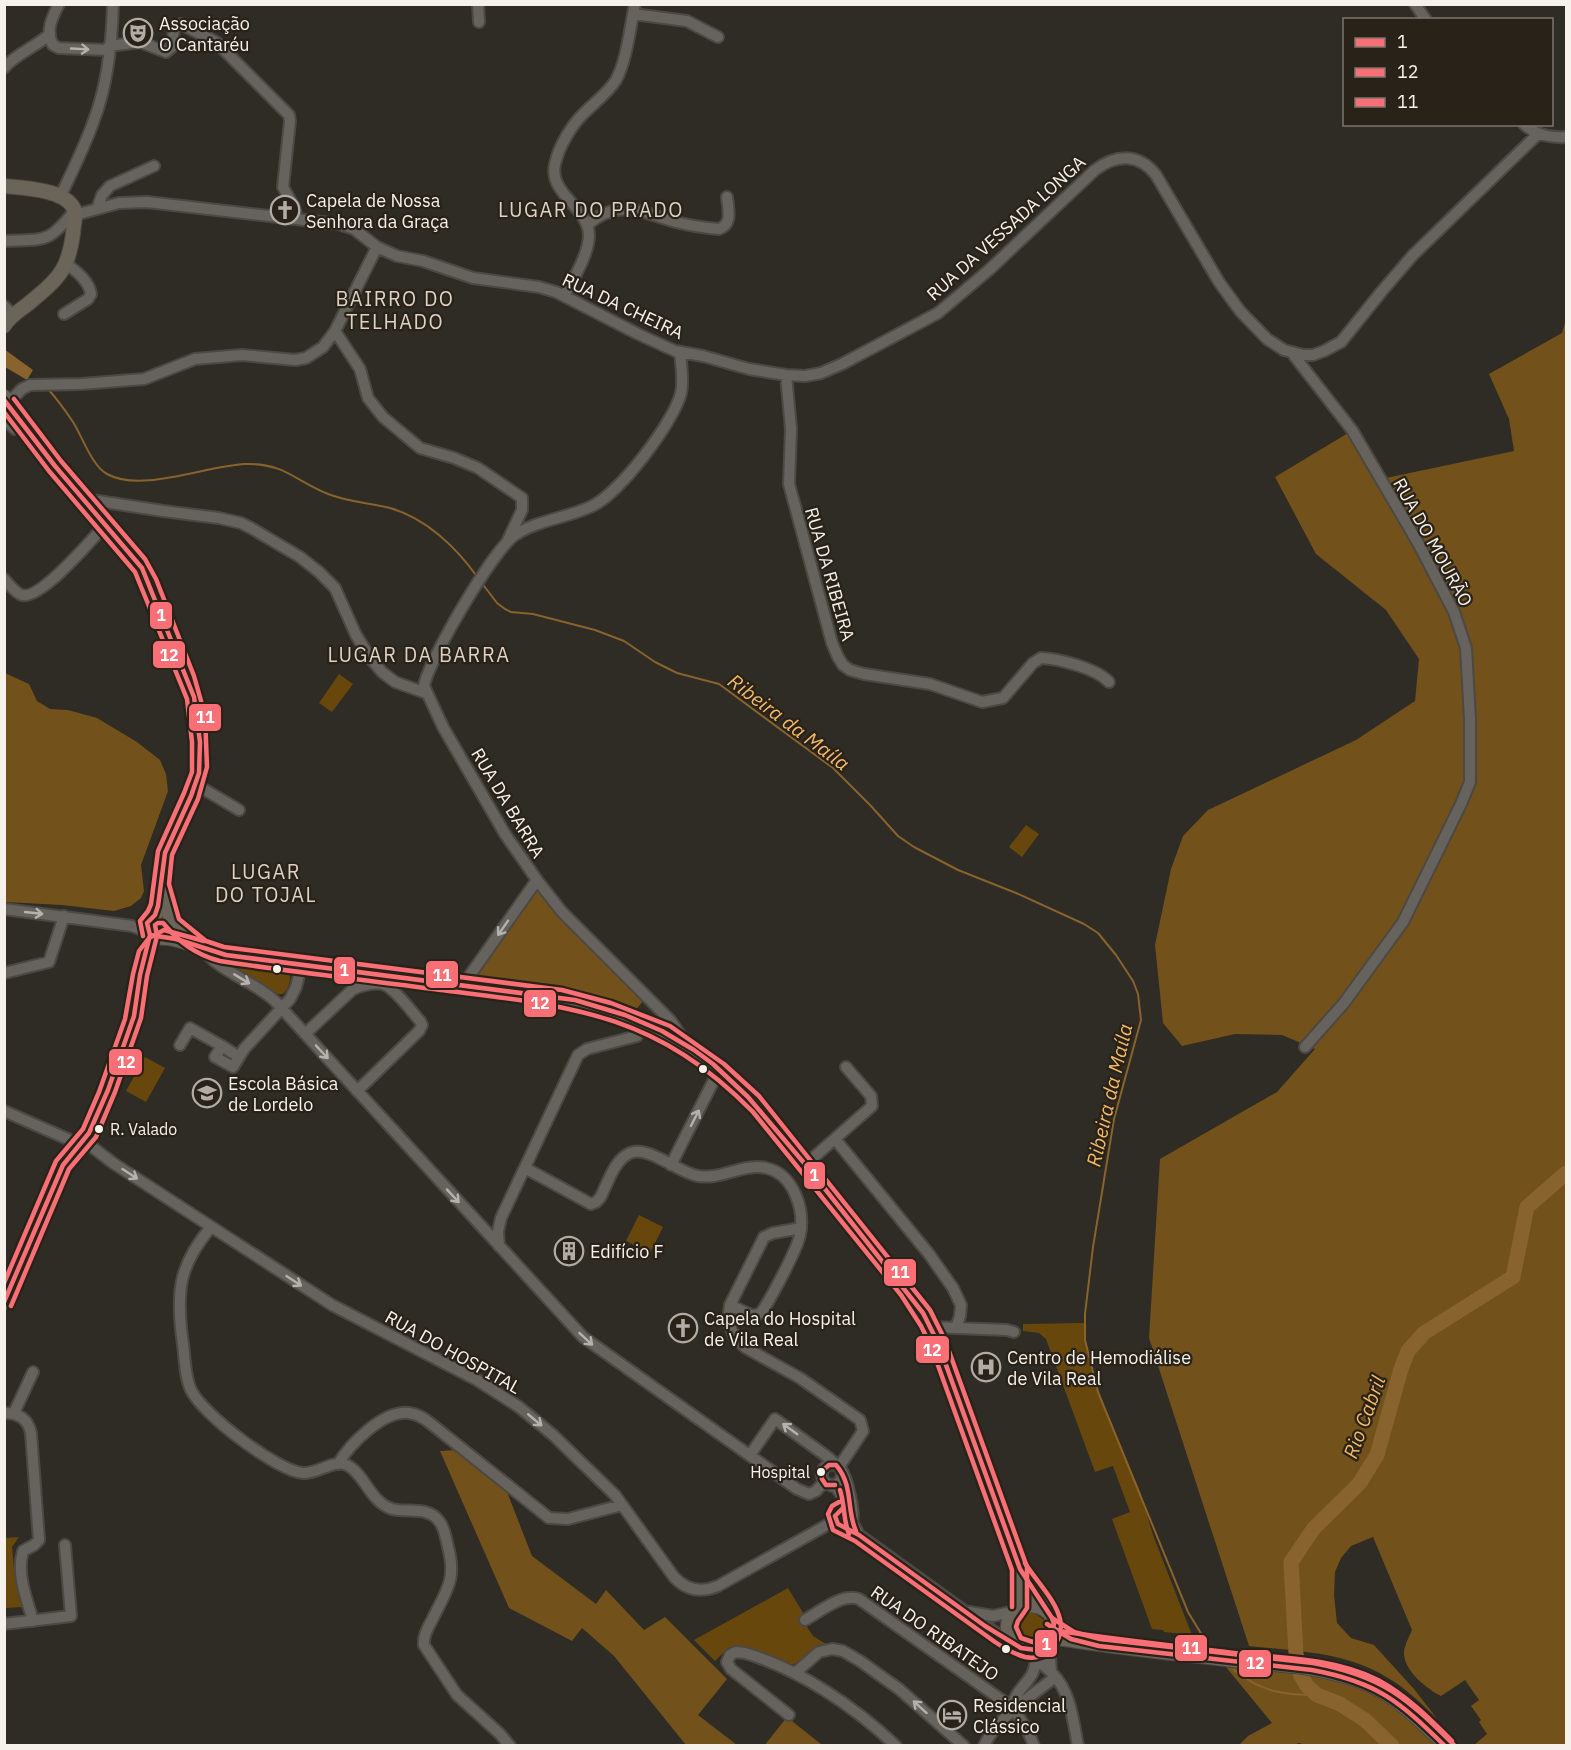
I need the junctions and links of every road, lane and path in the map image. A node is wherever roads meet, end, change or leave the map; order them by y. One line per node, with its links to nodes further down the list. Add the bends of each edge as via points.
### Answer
1 (59, 4): 8 (street)
2 (113, 4): 10 (street)
3 (478, 4): 7 (street)
4 (1416, 4): 6 (street)
5 (634, 9): 9 (street, via 687,21); 22 (street, via 617,78 570,130 555,164 558,185)
6 (1425, 18)
7 (479, 22)
8 (50, 34): 10 (street, one-way to 10, via 56,47); 11 (street)
9 (718, 37)
10 (109, 48): 17 (street, via 94,121); 21 (street, via 140,42 166,52 172,47 174,28 181,24 216,42 287,111 291,121 283,187)
11 (4, 68)
12 (1527, 126): 13 (street)
13 (1538, 134): 14 (street); 31 (street, via 1413,255 1341,342 1313,355)
14 (1566, 137)
15 (154, 166): 19 (street, via 108,187)
16 (4, 186): 17 (main road)
17 (60, 197): 20 (main road)
18 (727, 197): 22 (street, via 728,222 720,229 635,210 605,213)
19 (97, 209): 20 (street, RUA DA CHEIRA); 21 (street, RUA DA CHEIRA, via 119,202 147,202)
20 (75, 213): 23 (street, via 55,233 42,239); 25 (main road)
21 (297, 219): 24 (street, RUA DA CHEIRA, via 346,226)
22 (587, 225): 26 (street, via 585,253)
23 (4, 241)
24 (377, 247): 26 (street, RUA DA CHEIRA, via 473,278 539,287); 29 (street)
25 (67, 264): 27 (street, via 90,287 91,294); 28 (main road, via 43,291)
26 (565, 295): 30 (street, RUA DA CHEIRA)
27 (64, 314)
28 (8, 316)
29 (335, 331): 33 (street, via 319,351 302,359 215,357 186,362 144,379 30,385); 38 (street, via 360,369 368,398 383,417 420,448 465,462 522,498 523,507)
30 (680, 352): 32 (street, RUA DA CHEIRA); 38 (street, via 682,383 677,402 652,445 614,490 595,505 526,529)
31 (1292, 353): 32 (street, RUA DA VESSADA LONGA, via 1267,339 1229,298 1151,168 1137,160 1120,158 1106,161 1095,170 990,269 933,316 831,369 809,375); 63 (street, RUA DO MOURÃO, via 1352,430 1454,612 1466,648 1470,719 1470,782 1403,922 1344,1003)
32 (786, 375): 40 (street, RUA DA RIBEIRA, via 791,429 789,484 832,643 843,665 864,674 934,685 985,702 1004,697 1041,658 1074,665)
33 (6, 400): 36 (main road, via 55,466)
34 (4, 418): 35 (street)
35 (15, 429)
36 (86, 499): 37 (main road); 41 (street, via 229,519 252,528 312,566 335,588 361,643 382,672 395,682)
37 (106, 523): 39 (street, via 34,593 21,594); 42 (main road, via 142,568 194,697 200,742)
38 (508, 541): 41 (street, via 449,630 425,681)
39 (4, 579)
40 (1109, 681)
41 (426, 693): 45 (street, RUA DA BARRA, via 505,834)
42 (195, 784): 43 (street); 44 (main road, via 164,855)
43 (239, 810)
44 (161, 880): 48 (main road); 49 (main road)
45 (537, 880): 55 (street, one-way to 55); 57 (street, RUA DA BARRA, via 562,912)
46 (4, 909): 47 (street, one-way to 47)
47 (64, 916): 50 (street); 54 (street, via 49,962)
48 (153, 916): 49 (main road, via 163,915); 50 (street); 51 (main road, via 147,923)
49 (171, 921): 51 (main road, via 171,931); 52 (main road)
50 (117, 924): 51 (street)
51 (156, 936): 52 (main road); 69 (street, via 146,954 131,1026 106,1095)
52 (202, 948): 53 (main road, via 226,955); 56 (street, one-way to 56, via 212,960 266,993)
53 (302, 964): 55 (main road); 56 (street, via 294,993)
54 (4, 973)
55 (463, 985): 58 (main road, via 575,1000)
56 (282, 1009): 59 (street); 61 (street, via 233,1067 215,1057 222,1046 190,1028)
57 (659, 1010): 58 (street); 62 (street, RUA DA BARRA)
58 (646, 1024): 62 (main road)
59 (305, 1034): 66 (street, one-way to 66); 66 (street, via 354,988 377,984 388,987 420,1020 419,1031)
60 (637, 1036): 72 (street, via 578,1055)
61 (180, 1045)
62 (689, 1047): 65 (main road)
63 (1305, 1047)
64 (846, 1067): 68 (street, via 871,1096 873,1104)
65 (719, 1070): 70 (street, one-way to 65); 71 (main road, via 753,1101)
66 (357, 1091): 75 (street, one-way to 75)
67 (4, 1112): 69 (street, RUA DO HOSPITAL)
68 (835, 1139): 71 (street); 79 (street, via 953,1288 961,1305)
69 (81, 1142): 73 (street, RUA DO HOSPITAL, one-way to 73); 76 (street, via 63,1165)
70 (671, 1165): 72 (street, via 646,1152 629,1154 617,1164 598,1200 591,1204); 74 (street, via 707,1177 754,1167 774,1171 795,1194)
71 (805, 1165): 78 (main road, via 908,1291)
72 (525, 1168): 75 (street, via 499,1224)
73 (211, 1227): 84 (street, via 186,1263 180,1289 180,1319 192,1393 233,1433 291,1470 313,1472); 88 (street, RUA DO HOSPITAL, one-way to 88, via 333,1305 498,1392 553,1435)
74 (801, 1228): 77 (street, via 764,1237); 77 (street, via 799,1241 761,1313 753,1316)
75 (499, 1246): 83 (street, one-way to 83, via 590,1343)
76 (4, 1303)
77 (730, 1305): 85 (street, via 730,1328 742,1345 800,1378 860,1420 861,1435)
78 (931, 1327): 79 (street); 91 (main road)
79 (956, 1328): 80 (street)
80 (1014, 1332)
81 (33, 1372): 82 (street)
82 (9, 1413): 96 (street, via 29,1425 32,1442 39,1540 23,1551 21,1566)
83 (750, 1455): 85 (street, one-way to 83, via 775,1419); 86 (street, via 805,1493 813,1493)
84 (338, 1464): 88 (street, via 353,1443 371,1428 394,1415 409,1413 430,1423 549,1518 573,1518); 106 (street, via 351,1468 387,1506 425,1512 439,1521 453,1574 426,1631 424,1645 457,1695)
85 (839, 1469): 86 (street, via 828,1465 823,1469); 87 (street, via 840,1482); 89 (street, via 850,1496)
86 (824, 1482): 87 (street)
87 (836, 1485): 89 (street)
88 (622, 1504): 89 (street, RUA DO HOSPITAL, via 677,1580 699,1590 718,1586)
89 (845, 1518): 93 (street, via 859,1535)
90 (65, 1545): 96 (street, via 71,1616)
91 (1020, 1569): 92 (main road); 94 (main road)
92 (1017, 1609): 93 (street, via 993,1616); 94 (main road, via 1034,1605); 99 (main road, via 1008,1631)
93 (965, 1611): 99 (street)
94 (1050, 1614): 98 (main road, via 1054,1624); 100 (main road, via 1076,1633)
95 (805, 1620): 104 (street, RUA DO RIBATEJO, via 845,1599 859,1599)
96 (33, 1621): 97 (street)
97 (4, 1624)
98 (1051, 1639): 99 (main road, via 1036,1650); 100 (main road); 103 (street)
99 (1018, 1646): 101 (street)
100 (1126, 1648): 112 (main road, via 1347,1676 1391,1696)
101 (1035, 1659): 103 (street); 104 (street, via 1033,1672 1013,1700)
102 (795, 1673): 105 (street, via 742,1653 731,1654 727,1660 732,1670); 107 (street, via 871,1724); 108 (street, one-way to 102, via 899,1689 848,1653 832,1649 819,1652)
103 (1053, 1675): 104 (street, via 1023,1704); 111 (street, via 1066,1695)
104 (1012, 1708): 109 (street); 110 (street)
105 (789, 1715)
106 (510, 1746)
107 (896, 1746)
108 (964, 1746)
109 (984, 1746)
110 (1034, 1746)
111 (1078, 1746)
112 (1447, 1746)

